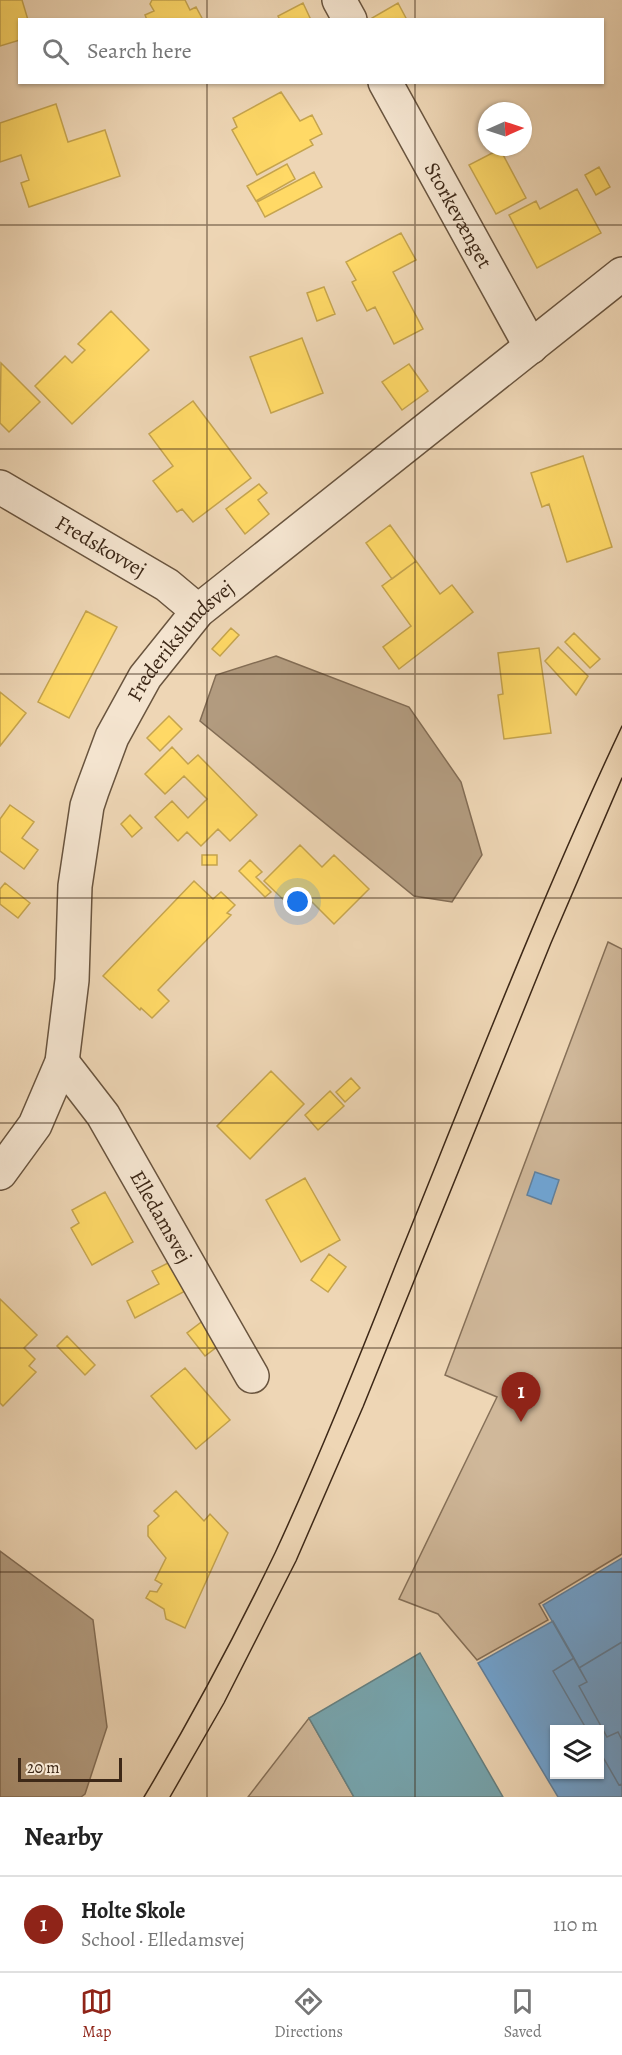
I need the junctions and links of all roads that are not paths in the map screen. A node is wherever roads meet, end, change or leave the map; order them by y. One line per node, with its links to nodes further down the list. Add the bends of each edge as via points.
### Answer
1 (339, 0): 2 (street)
2 (349, 18)
3 (386, 84): 5 (street, Storkevænget)
4 (622, 274): 5 (street, Frederikslundsvej)
5 (531, 347): 7 (street, Frederikslundsvej)
6 (0, 487): 7 (street, Fredskovvej, via 167,585)
7 (198, 611): 8 (street, Frederikslundsvej, via 146,677 112,737 87,806 75,886 72,980)
8 (62, 1062): 9 (street, Frederikslundsvej, via 35,1125); 10 (street, Elledamsvej, via 103,1115)
9 (0, 1173)
10 (252, 1376)

